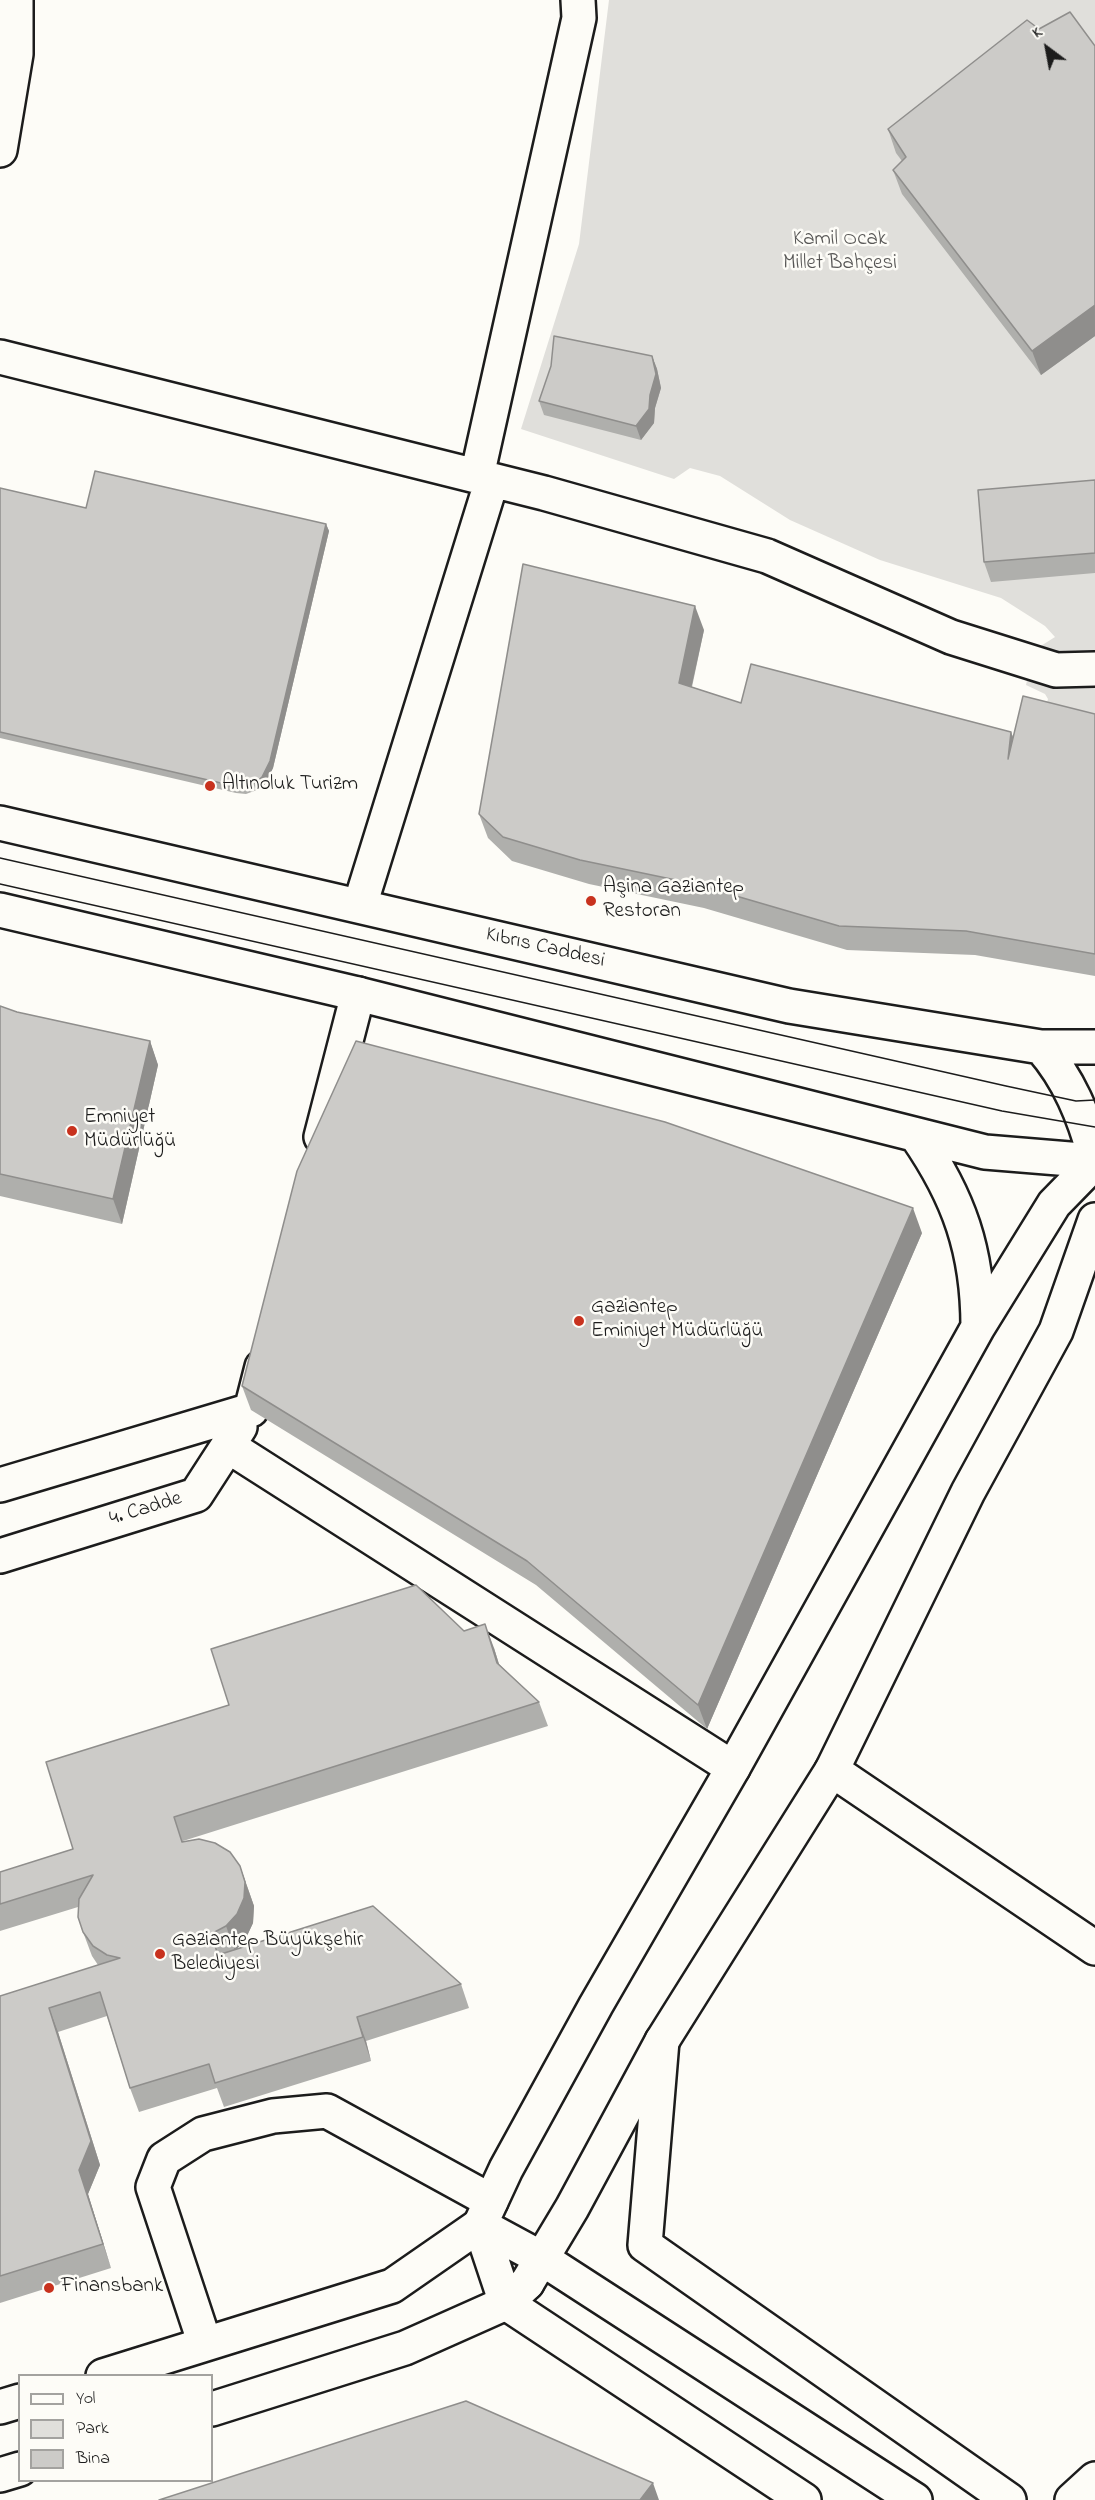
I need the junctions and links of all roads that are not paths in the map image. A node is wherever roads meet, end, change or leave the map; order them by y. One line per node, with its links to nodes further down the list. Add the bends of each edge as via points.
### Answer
1 (16, 0): 3 (main road, via 15,54)
2 (578, 0): 5 (main road, via 579,18)
3 (0, 150)
4 (0, 357): 5 (main road)
5 (484, 478): 6 (main road, via 767,556 951,637 1056,670); 8 (main road)
6 (1095, 669)
7 (0, 823): 8 (main road, Kıbrıs Caddesi)
8 (360, 905): 11 (main road, Kıbrıs Caddesi, via 789,1006)
9 (0, 910): 10 (main road)
10 (358, 994): 13 (main road); 15 (main road)
11 (1041, 1047): 12 (main road, Kıbrıs Caddesi); 14 (main road, via 1061,1070 1087,1128)
12 (1095, 1047)
13 (916, 1135): 14 (main road, via 986,1152); 18 (main road, via 954,1197 966,1231 978,1294)
14 (1095, 1160): 18 (main road, via 1054,1204)
15 (315, 1162)
16 (1095, 1220): 19 (main road)
17 (1095, 1292): 19 (main road)
18 (978, 1327): 25 (main road)
19 (1056, 1331): 26 (main road, via 968,1492)
20 (268, 1342): 21 (main road, 4. Cadde)
21 (251, 1410): 22 (main road, 4. Cadde); 23 (main road)
22 (228, 1446): 24 (main road, 4. Cadde, via 196,1495); 25 (main road)
23 (0, 1485)
24 (0, 1556)
25 (733, 1768): 29 (main road, via 596,2005)
26 (832, 1770): 27 (main road); 28 (main road)
27 (1095, 1948)
28 (662, 2041): 30 (main road, via 572,2208); 41 (main road, via 645,2246)
29 (485, 2213): 30 (main road); 30 (main road); 31 (main road, via 392,2286); 31 (main road, via 327,2111 273,2116 203,2134 165,2159 153,2187)
30 (525, 2281): 35 (main road, via 405,2348); 39 (main road); 40 (main road)
31 (205, 2344): 32 (main road)
32 (109, 2374)
33 (18, 2402): 34 (main road)
34 (0, 2408)
35 (213, 2409)
36 (18, 2470): 37 (main road)
37 (0, 2475)
38 (1095, 2479): 42 (main road)
39 (804, 2500)
40 (915, 2500)
41 (1009, 2500)
42 (1072, 2500)

